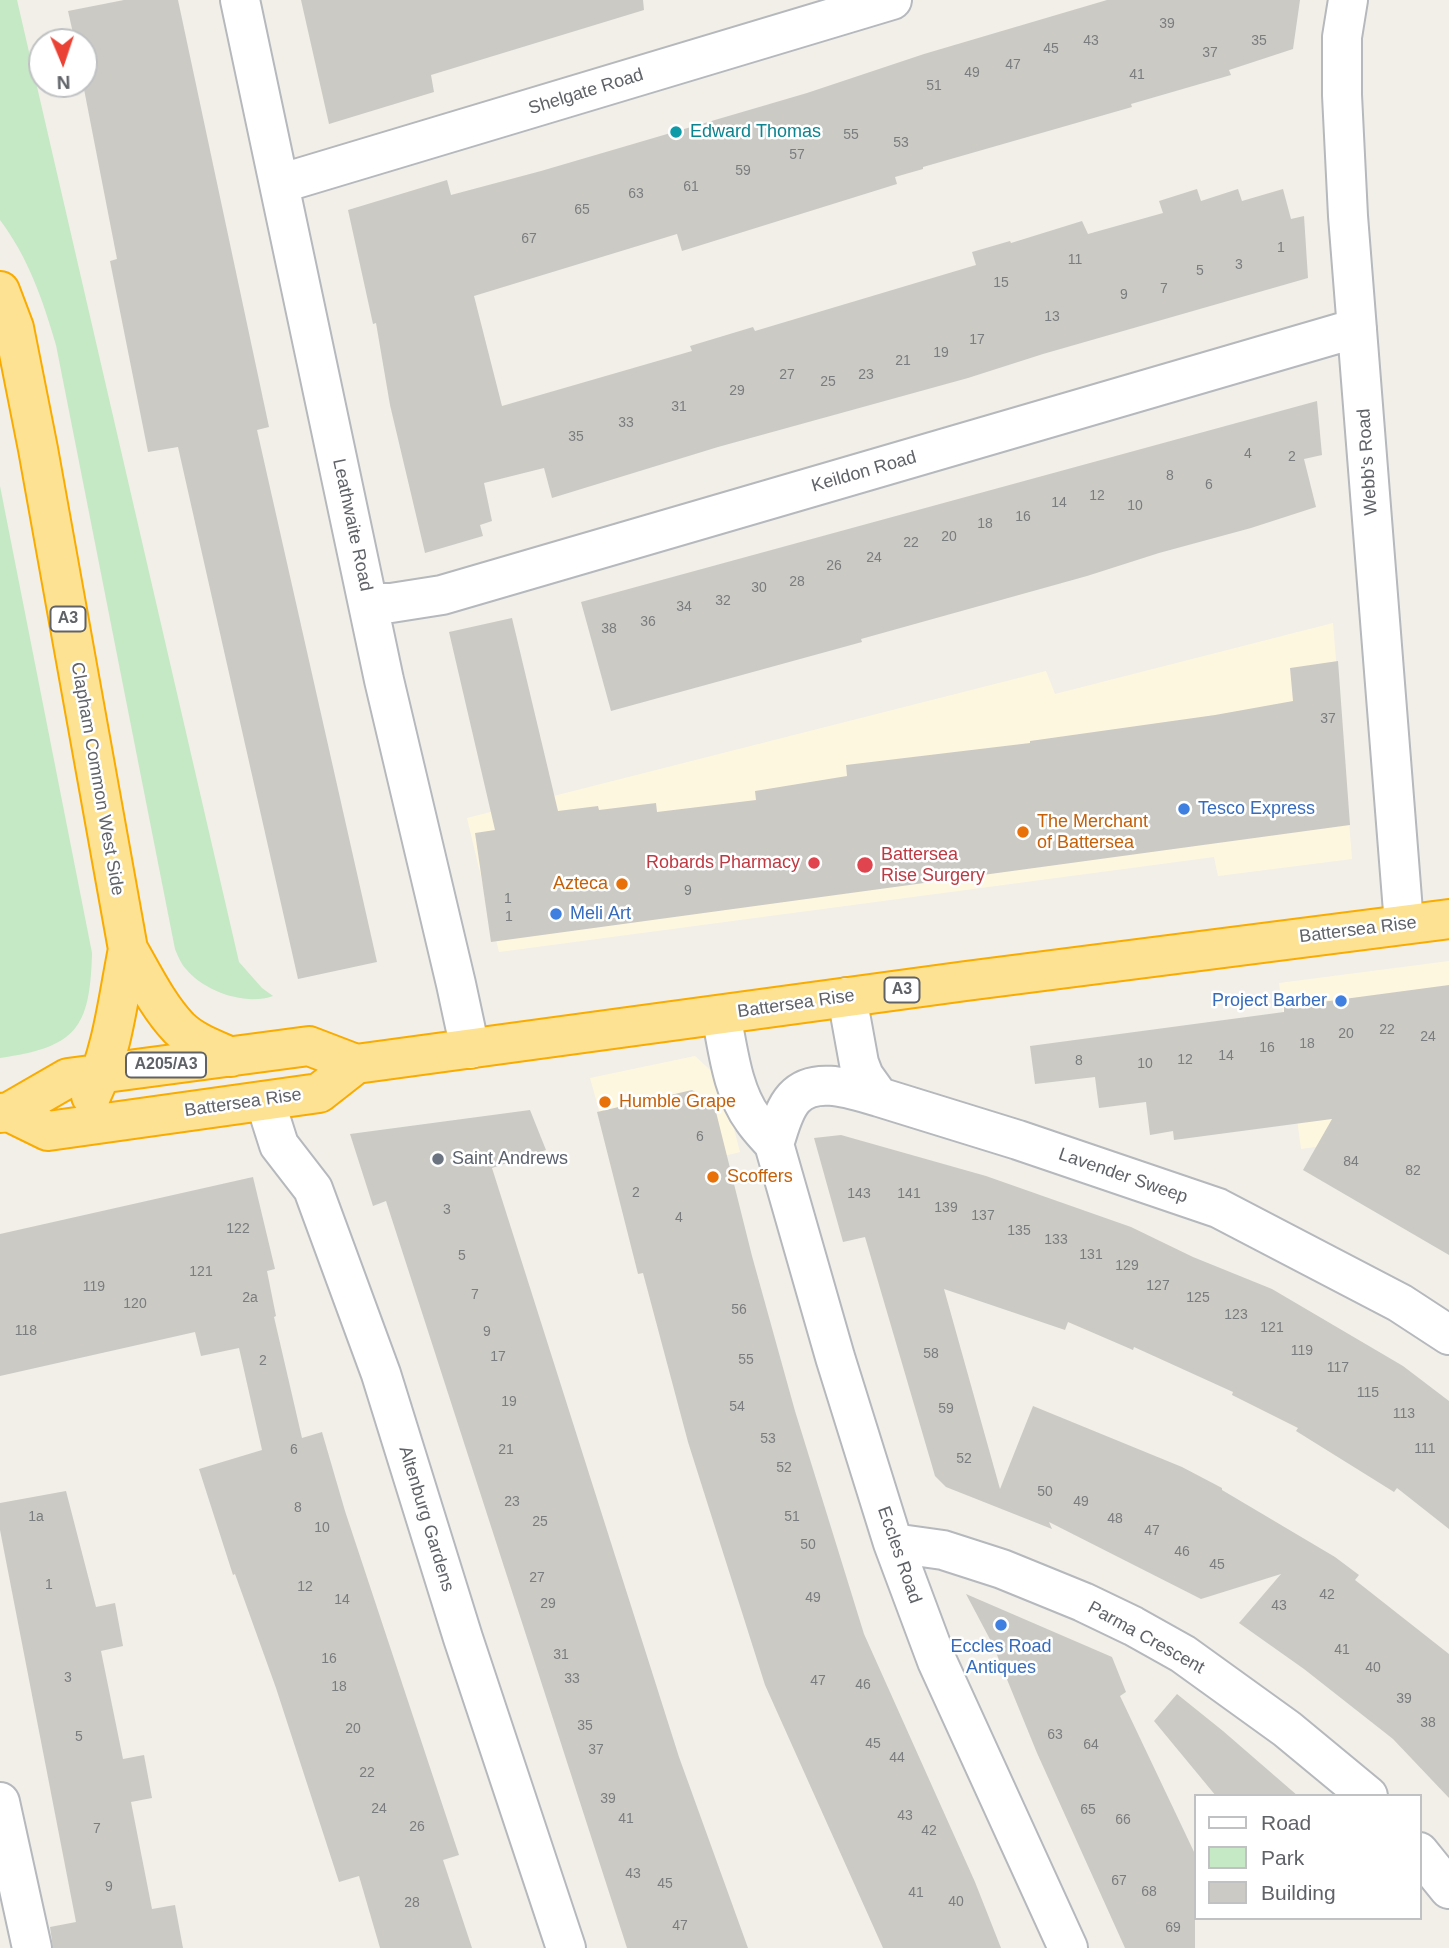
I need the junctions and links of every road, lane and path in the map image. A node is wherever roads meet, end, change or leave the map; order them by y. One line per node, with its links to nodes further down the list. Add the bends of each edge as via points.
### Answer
1 (240, 0): 4 (street, Leathwaite Road)
2 (892, 0): 4 (street, Shelgate Road)
3 (1348, 0): 6 (street, Webb's Road, via 1342,37 1342,95)
4 (279, 184): 7 (street, Leathwaite Road)
5 (0, 291): 10 (highway, Clapham Common West Side / A3, via 14,328)
6 (1357, 328): 7 (street, Keildon Road, via 442,595); 9 (street, Webb's Road)
7 (369, 603): 13 (street, Leathwaite Road)
8 (1449, 919): 9 (highway, Battersea Rise / A3)
9 (1404, 924): 11 (highway, Battersea Rise / A3)
10 (128, 949): 14 (highway, Clapham Common West Side / A3, via 180,1029); 16 (highway, A3)
11 (847, 997): 12 (highway, Battersea Rise / A3); 17 (street, via 859,1063)
12 (721, 1015): 13 (highway, Battersea Rise / A3); 21 (street, Eccles Road, via 743,1100 751,1118)
13 (470, 1049): 15 (highway, Battersea Rise / A3)
14 (232, 1057): 15 (highway, A3, via 309,1046); 16 (highway, A205/A3)
15 (356, 1064): 18 (highway, Battersea Rise, via 319,1093)
16 (101, 1074): 19 (highway, A205/A3, via 68,1078); 20 (highway, A3, via 80,1115)
17 (879, 1097): 21 (street, via 842,1087 819,1086 801,1093 788,1107); 22 (street, Lavender Sweep, via 1218,1208 1400,1303)
18 (265, 1101): 20 (highway, Battersea Rise); 29 (street, Altenburg Gardens, via 279,1145 313,1189 376,1362)
19 (4, 1113): 20 (highway, Battersea Rise, via 48,1131)
20 (64, 1128)
21 (774, 1144): 23 (street, Eccles Road)
22 (1449, 1335)
23 (893, 1543): 24 (street, Parma Crescent, via 943,1549 1002,1569 1133,1626 1183,1654); 30 (street, Eccles Road, via 937,1661)
24 (1365, 1794)
25 (0, 1802): 28 (street)
26 (1421, 1854): 27 (street)
27 (1449, 1889)
28 (33, 1948)
29 (566, 1948)
30 (1068, 1948)

